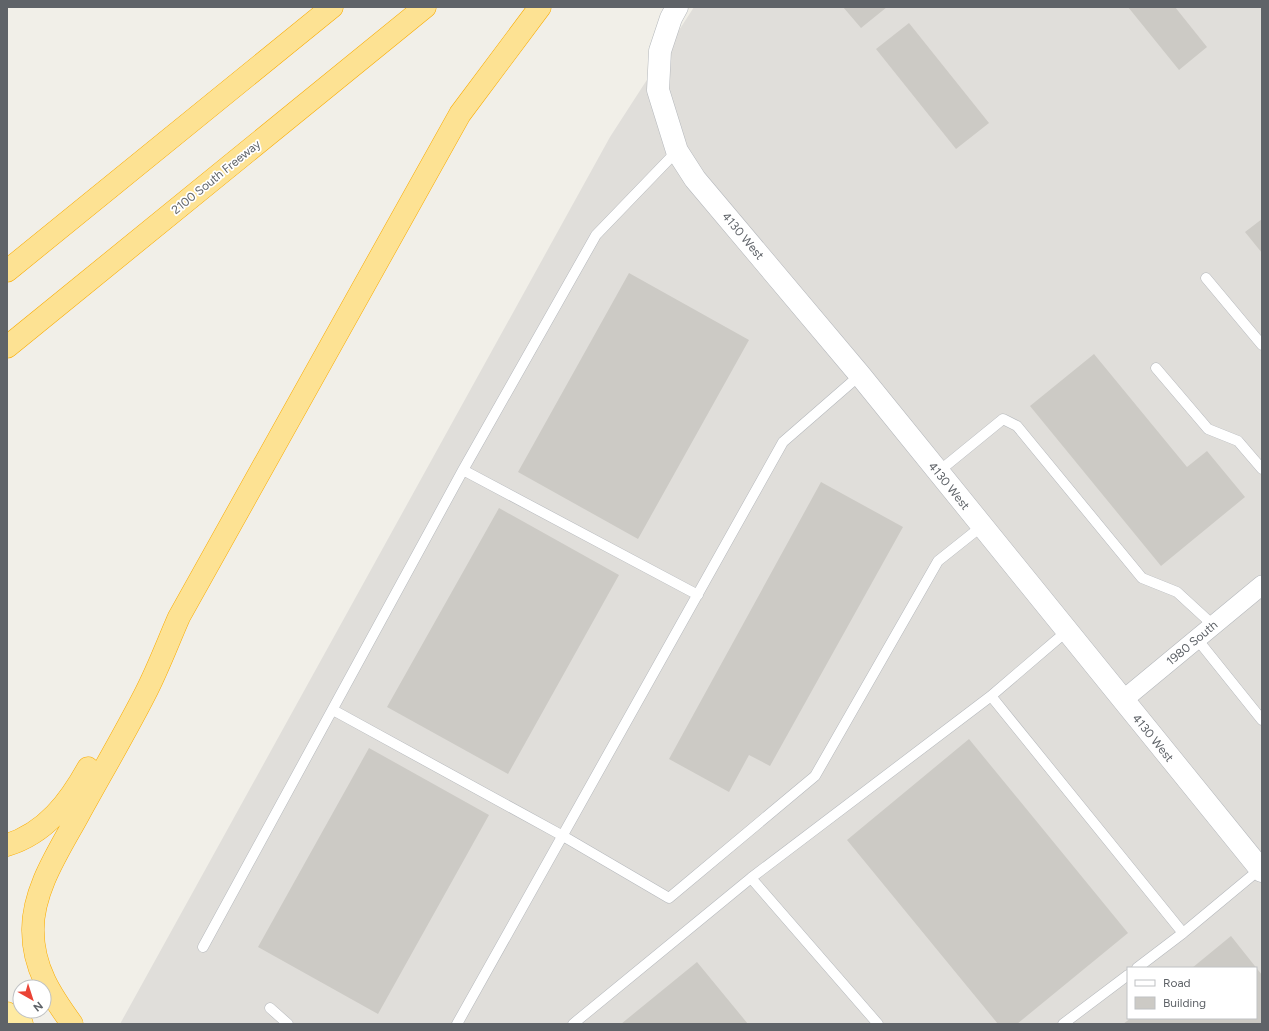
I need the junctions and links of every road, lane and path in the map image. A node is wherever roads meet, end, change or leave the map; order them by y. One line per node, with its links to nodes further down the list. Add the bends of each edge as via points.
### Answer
1 (332, 7): 6 (highway)
2 (425, 7): 9 (highway, 2100 South Freeway)
3 (540, 7): 18 (highway, via 460,114)
4 (677, 7): 5 (street, 4130 West, via 660,51 658,90)
5 (677, 151): 11 (street, 4130 West, via 695,179); 13 (lane, via 596,235)
6 (7, 271)
7 (1206, 278): 8 (lane)
8 (1262, 345)
9 (7, 347)
10 (1156, 368): 12 (lane, via 1208,429 1238,441)
11 (860, 375): 14 (street, 4130 West); 17 (lane, via 783,442)
12 (1262, 469)
13 (464, 470): 17 (lane); 24 (lane)
14 (938, 472): 15 (street, 4130 West); 19 (lane, via 1003,419 1017,426 1142,578 1177,592)
15 (982, 526): 20 (street, 4130 West); 26 (lane, via 938,561 815,776 669,898)
16 (1262, 585): 19 (street, 1980 South)
17 (698, 595): 26 (lane)
18 (179, 617): 27 (highway, via 133,687 70,798 36,831); 37 (highway, via 145,693 49,870 35,912 33,945 42,978 51,996)
19 (1214, 625): 21 (street, 1980 South)
20 (1067, 631): 22 (lane); 23 (street, 4130 West)
21 (1197, 639): 23 (street, 1980 South); 25 (lane)
22 (991, 696): 29 (lane); 30 (lane)
23 (1123, 700): 28 (street, 4130 West)
24 (333, 710): 26 (lane); 31 (lane)
25 (1262, 720)
26 (563, 836): 39 (lane)
27 (7, 845)
28 (1261, 870): 30 (lane)
29 (752, 878): 40 (lane); 41 (lane)
30 (1183, 933): 32 (lane)
31 (203, 947)
32 (1138, 967)
33 (1127, 976): 42 (lane)
34 (270, 1008): 38 (lane)
35 (7, 1013): 36 (highway)
36 (22, 1024)
37 (72, 1024)
38 (288, 1024)
39 (457, 1024)
40 (573, 1024)
41 (878, 1024)
42 (1063, 1024)

